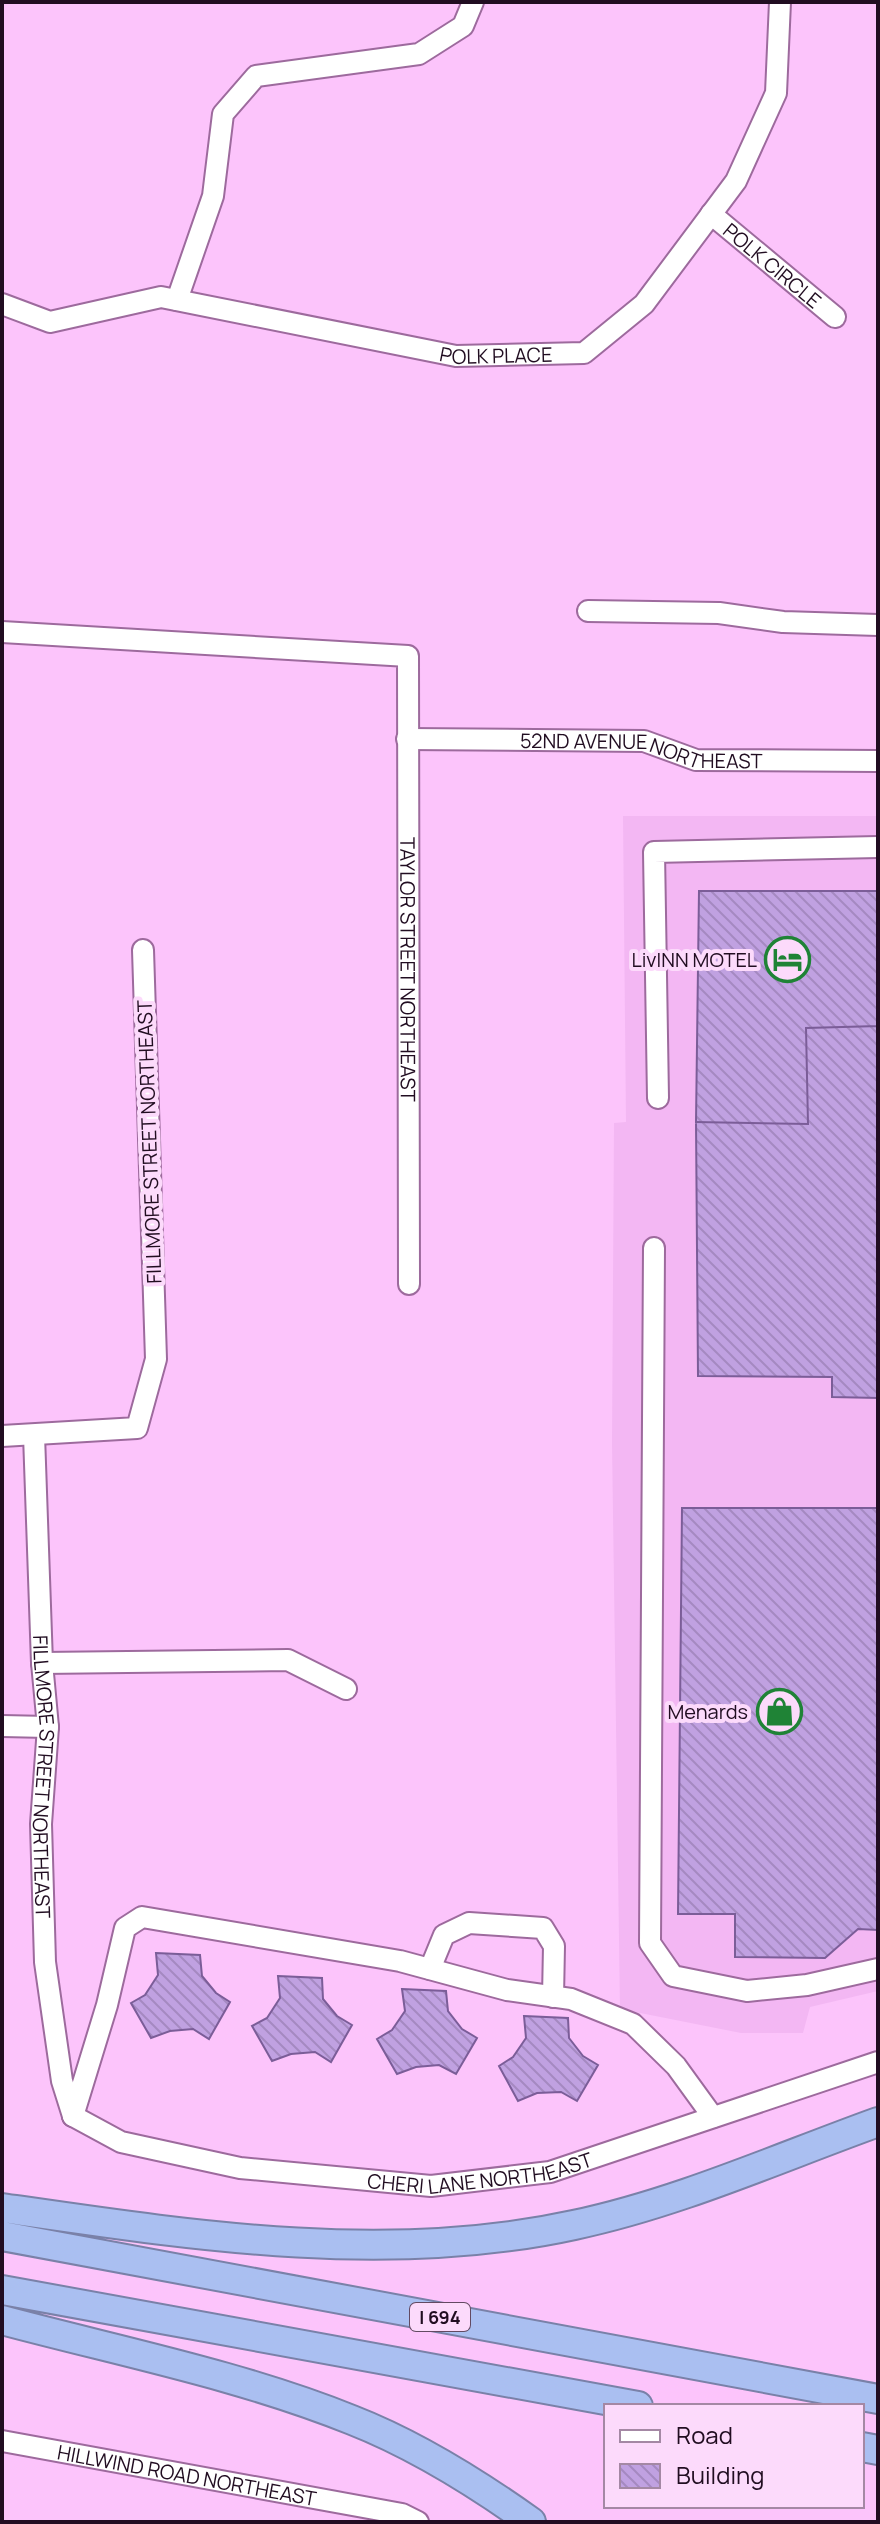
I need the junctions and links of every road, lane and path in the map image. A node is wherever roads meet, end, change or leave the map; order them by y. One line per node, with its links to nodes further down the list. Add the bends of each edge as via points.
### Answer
1 (473, 2): 4 (street, via 463,26 419,54 256,76 223,114 213,196)
2 (780, 2): 3 (street, POLK PLACE, via 776,93 736,181)
3 (711, 214): 4 (street, POLK PLACE, via 644,304 584,353 456,356); 6 (street, POLK CIRCLE)
4 (177, 300): 5 (street, POLK PLACE, via 161,297 50,322)
5 (2, 304)
6 (835, 317)
7 (588, 611): 8 (street, via 719,613 783,622)
8 (878, 625)
9 (2, 632): 10 (street, TAYLOR STREET NORTHEAST, via 408,656)
10 (407, 739): 11 (street, 52ND AVENUE NORTHEAST, via 644,741 696,760); 16 (street, TAYLOR STREET NORTHEAST)
11 (878, 761)
12 (878, 847): 14 (street, via 654,852)
13 (143, 950): 17 (street, FILLMORE STREET NORTHEAST, via 156,1359 137,1428)
14 (658, 1098)
15 (654, 1248): 24 (street, via 650,1943 673,1976 747,1991 807,1985)
16 (409, 1284)
17 (34, 1435): 18 (street); 19 (street, FILLMORE STREET NORTHEAST)
18 (2, 1436)
19 (42, 1663): 20 (street, via 288,1660); 22 (street, FILLMORE STREET NORTHEAST)
20 (346, 1689)
21 (2, 1726): 22 (street)
22 (48, 1727): 27 (street, FILLMORE STREET NORTHEAST, via 41,1824 45,1962 62,2081)
23 (430, 1969): 25 (street); 25 (street, via 444,1935 469,1923 543,1928 554,1946); 27 (street, via 237,1930 142,1917 125,1928)
24 (878, 1969)
25 (553, 1997): 28 (street, via 633,2024 676,2066)
26 (878, 2062): 28 (street, CHERI LANE NORTHEAST)
27 (73, 2116): 28 (street, CHERI LANE NORTHEAST, via 121,2142 240,2168 431,2186 550,2172)
28 (713, 2117)
29 (878, 2122): 30 (highway, via 605,2218 444,2243 289,2241)
30 (2, 2208)
31 (2, 2236): 34 (highway, I 694)
32 (2, 2290): 35 (highway)
33 (2, 2320): 38 (highway, via 343,2416 443,2465)
34 (876, 2398)
35 (627, 2404)
36 (2, 2441): 37 (street, HILLWIND ROAD NORTHEAST, via 402,2514)
37 (418, 2522)
38 (531, 2522)

